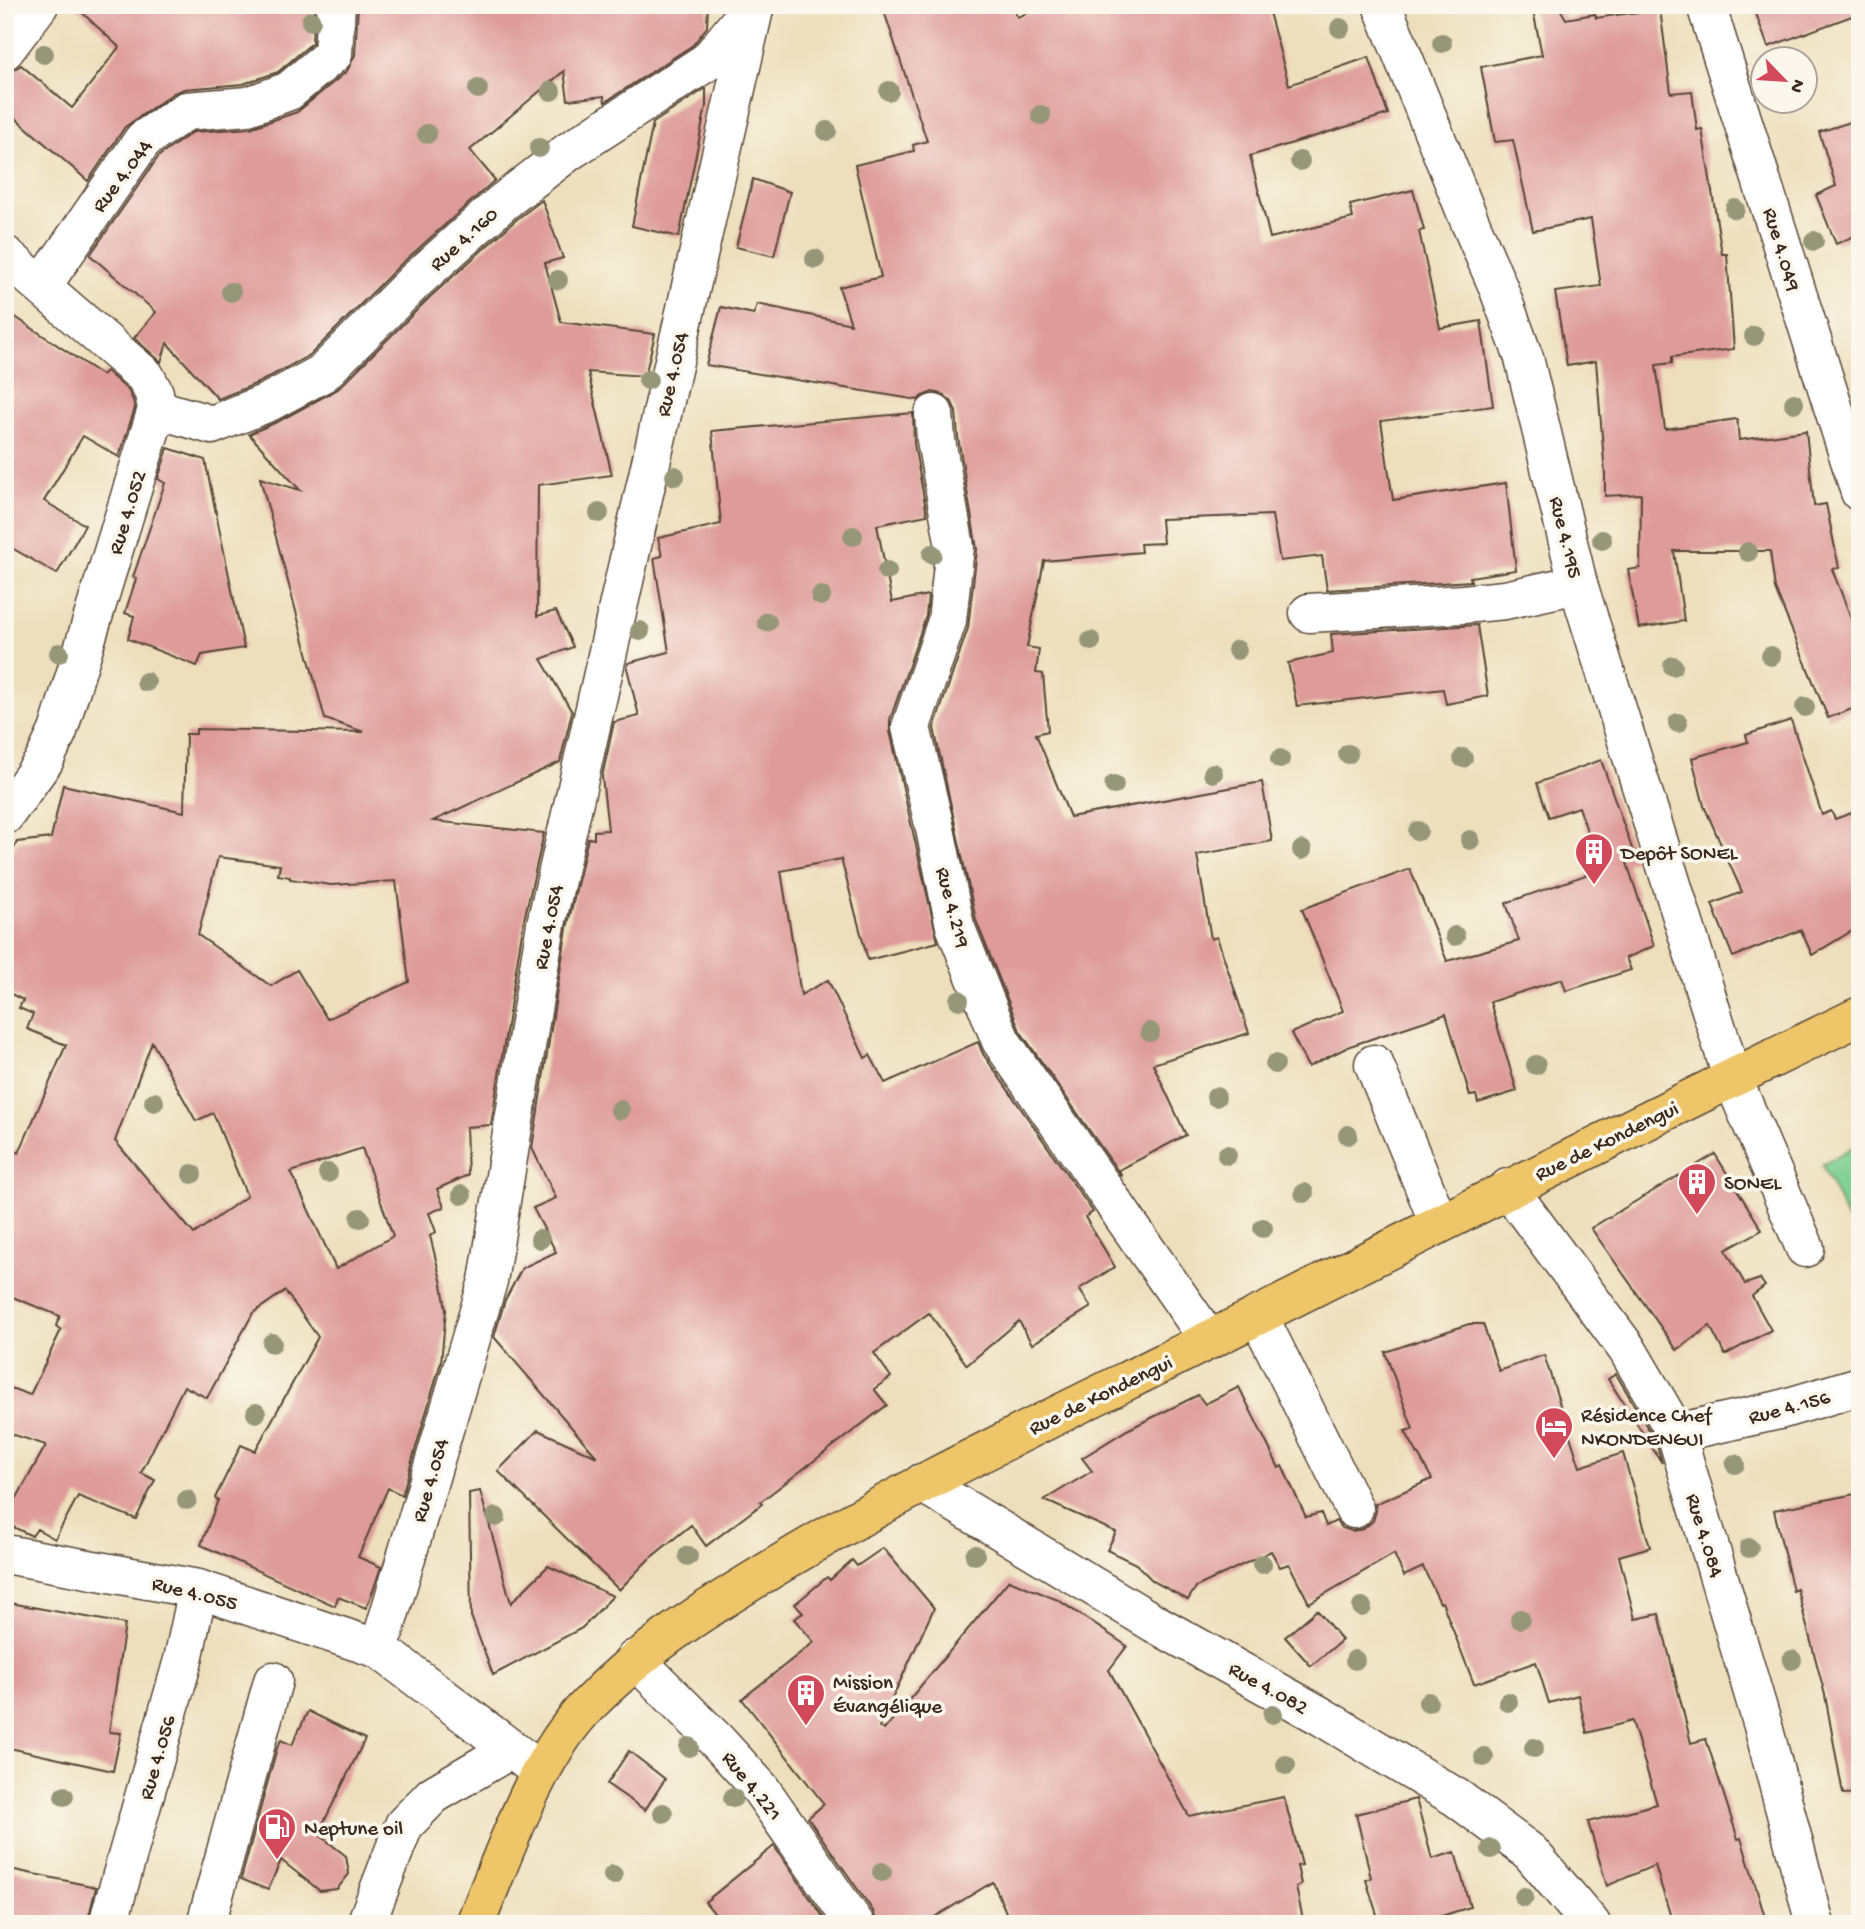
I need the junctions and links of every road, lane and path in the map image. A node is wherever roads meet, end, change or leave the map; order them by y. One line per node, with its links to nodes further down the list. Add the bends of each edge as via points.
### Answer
1 (38, 5): 6 (street)
2 (336, 5): 8 (street, Rue 4.044, via 333,54 289,91 248,106 186,111 143,140)
3 (754, 5): 9 (street, Rue 4.160, via 708,61 568,152 503,202 323,373 212,425); 29 (street, Rue 4.054, via 546,924 488,1280)
4 (1382, 5): 12 (street, Rue 4.195, via 1524,358)
5 (1706, 5): 11 (street, Rue 4.049)
6 (5, 50)
7 (5, 255): 8 (street)
8 (42, 286): 9 (street, via 145,376)
9 (157, 408): 14 (street, Rue 4.052, via 58,731 44,761)
10 (934, 414): 22 (street, Rue 4.219, via 955,547 947,621 911,727 955,926 1001,1041)
11 (1860, 492)
12 (1578, 584): 13 (street, via 1505,600); 17 (street, Rue 4.195)
13 (1309, 613)
14 (5, 815)
15 (1860, 1016): 17 (main road, Rue de Kondengui)
16 (1374, 1064): 19 (street)
17 (1732, 1077): 18 (main road, Rue de Kondengui); 20 (street, Rue 4.195)
18 (1508, 1188): 19 (main road, Rue de Kondengui); 24 (street, Rue 4.084, via 1627,1349)
19 (1439, 1223): 21 (main road, Rue de Kondengui)
20 (1805, 1248)
21 (1258, 1315): 22 (main road, Rue de Kondengui); 26 (street)
22 (1209, 1340): 25 (main road, Rue de Kondengui)
23 (1860, 1386): 24 (street, Rue 4.156)
24 (1676, 1433): 39 (street, Rue 4.084, via 1763,1726)
25 (922, 1483): 30 (main road, Rue de Kondengui, via 792,1556); 38 (street, Rue 4.082, via 1457,1798 1530,1852)
26 (1354, 1509)
27 (5, 1554): 28 (street, Rue 4.055)
28 (198, 1589): 29 (street, Rue 4.055); 33 (street, Rue 4.056, via 183,1660)
29 (379, 1650): 32 (street)
30 (635, 1659): 32 (main road, Rue de Kondengui); 37 (street, Rue 4.221, via 760,1788)
31 (273, 1681): 34 (street)
32 (525, 1760): 35 (street, via 433,1795 404,1825); 36 (main road, Rue de Kondengui)
33 (108, 1924)
34 (206, 1924)
35 (366, 1924)
36 (475, 1924)
37 (855, 1924)
38 (1591, 1924)
39 (1815, 1924)

